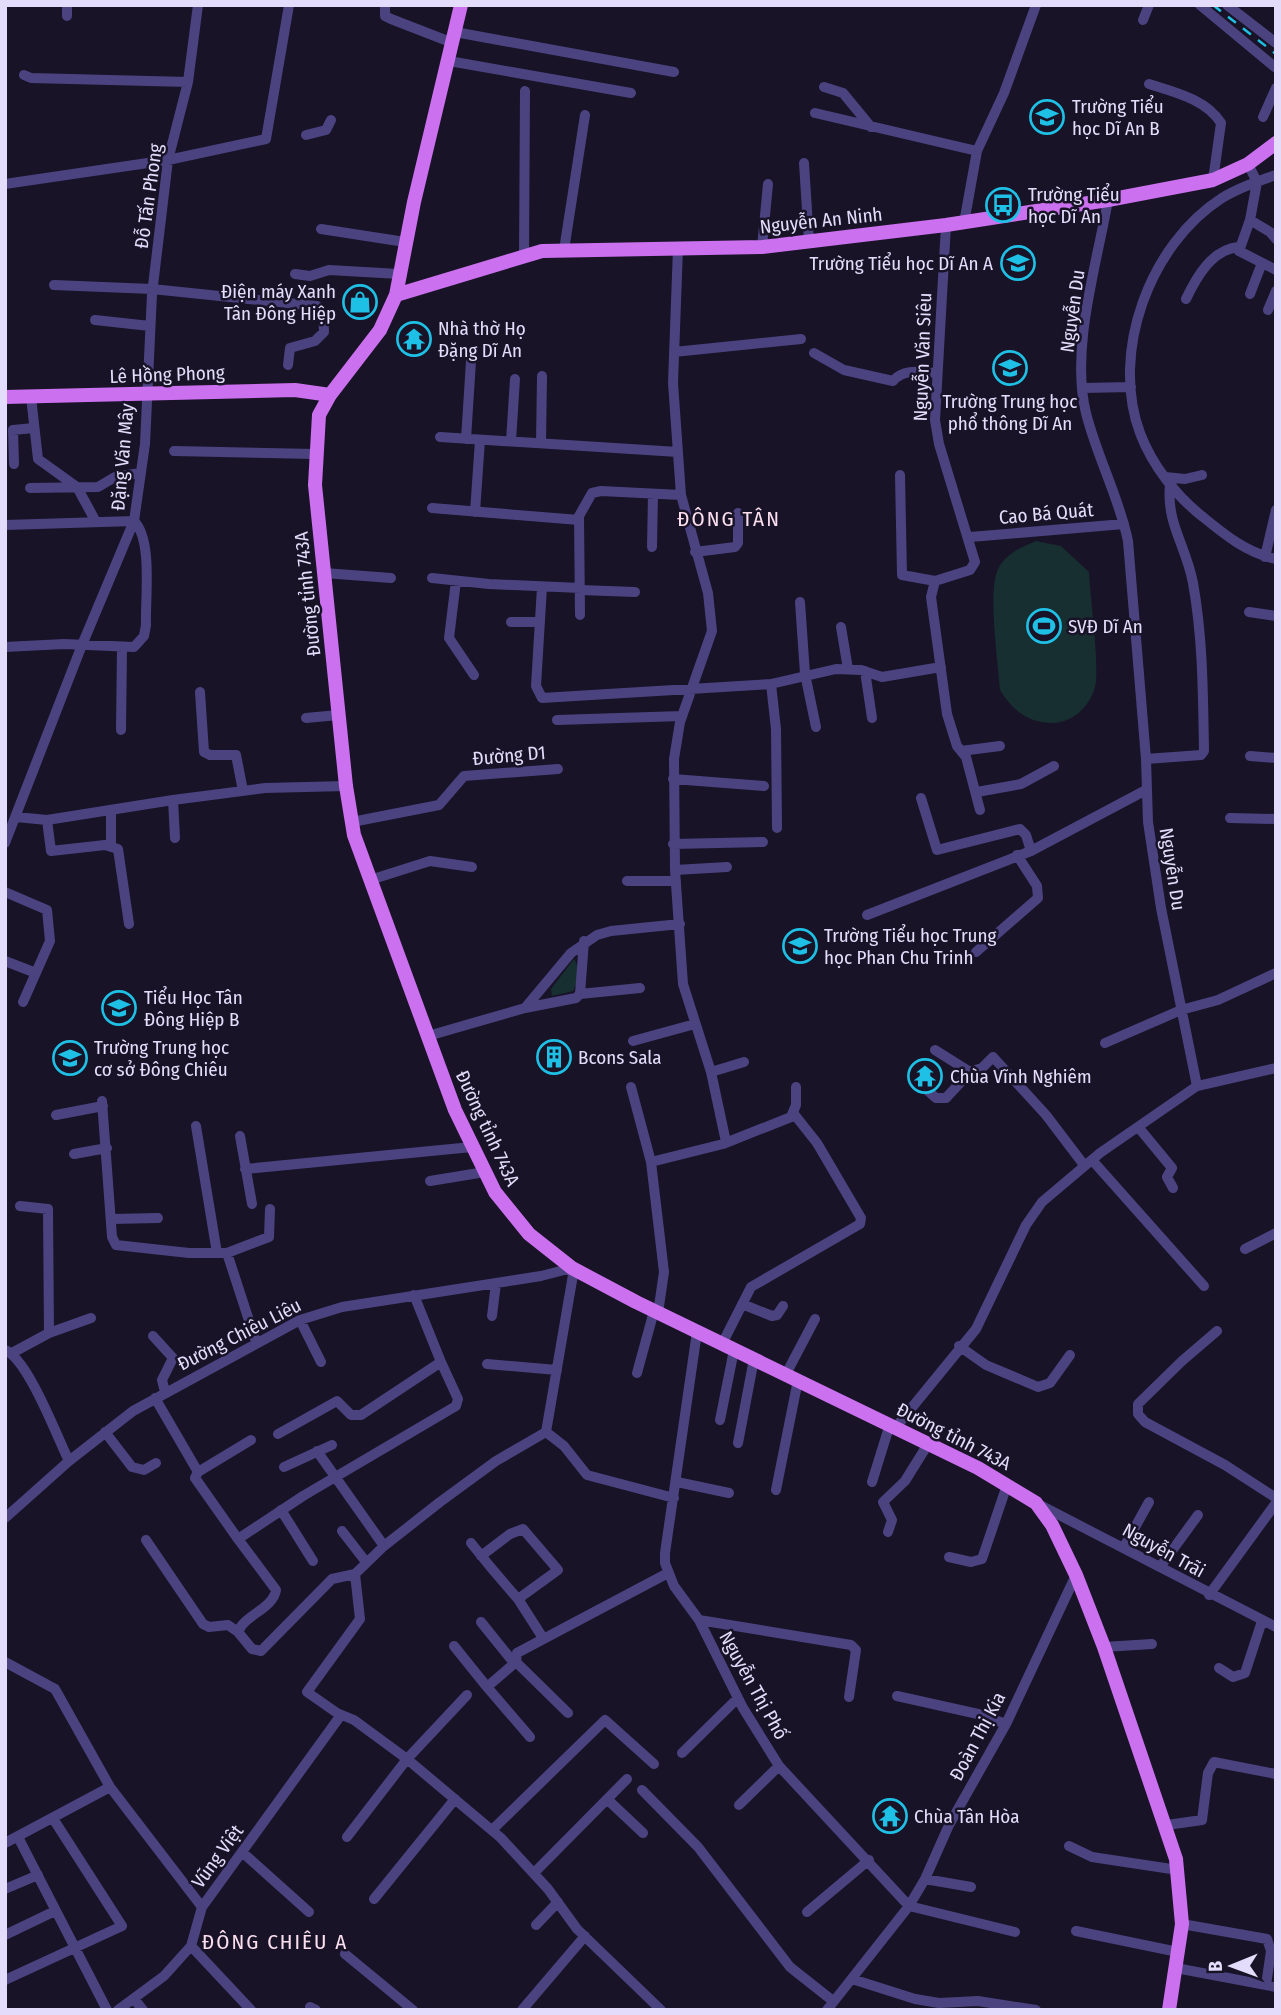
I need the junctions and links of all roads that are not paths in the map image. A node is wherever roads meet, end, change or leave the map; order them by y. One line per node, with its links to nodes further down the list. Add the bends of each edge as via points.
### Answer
1 (198, 5): 16 (street, Đỗ Tấn Phong)
2 (289, 5): 30 (street, via 266,139)
3 (385, 5): 10 (street, via 385,16 391,19)
4 (461, 5): 10 (main road, Đường tỉnh 743A)
5 (1036, 5): 29 (street)
6 (1149, 5): 9 (street)
7 (1200, 5): 13 (street)
8 (1227, 5): 11 (street)
9 (1143, 20)
10 (454, 37): 12 (main road, Đường tỉnh 743A); 14 (street)
11 (1276, 43)
12 (449, 61): 21 (street); 44 (main road, Đường tỉnh 743A)
13 (1276, 68)
14 (674, 72)
15 (24, 75): 16 (street)
16 (188, 82): 30 (street, Đỗ Tấn Phong)
17 (1149, 84): 34 (street, via 1189,97 1216,114 1221,122)
18 (824, 87): 26 (street, via 842,93)
19 (1276, 89): 24 (street)
20 (525, 91): 50 (street)
21 (631, 93)
22 (815, 113): 26 (street)
23 (585, 114): 49 (street)
24 (1263, 117)
25 (331, 120): 27 (street, via 326,130)
26 (871, 127): 29 (street)
27 (306, 135)
28 (1276, 143): 32 (main road, Nguyễn An Ninh)
29 (977, 151): 40 (street)
30 (168, 160): 36 (street); 56 (street, Đỗ Tấn Phong)
31 (804, 163): 45 (street)
32 (1248, 164): 34 (main road, Nguyễn An Ninh); 35 (street)
33 (1276, 175): 35 (street)
34 (1213, 180): 38 (main road, Nguyễn An Ninh)
35 (1257, 182): 39 (street); 72 (street, via 1203,212 1166,257 1136,324)
36 (5, 184)
37 (768, 184): 46 (street)
38 (1108, 200): 40 (main road, Nguyễn An Ninh); 73 (street, Nguyễn Du, via 1084,331)
39 (1251, 220): 43 (street); 47 (street)
40 (964, 223): 41 (main road, Nguyễn An Ninh)
41 (946, 225): 45 (main road, Nguyễn An Ninh); 69 (street, Nguyễn Văn Siêu)
42 (321, 229): 44 (street)
43 (1276, 239)
44 (405, 242): 54 (main road, Đường tỉnh 743A)
45 (809, 242): 46 (main road, Nguyễn An Ninh)
46 (762, 247): 48 (main road, Nguyễn An Ninh)
47 (1238, 247): 51 (street); 60 (street, via 1218,253)
48 (678, 248): 49 (main road, Nguyễn An Ninh); 65 (street)
49 (564, 250): 50 (main road, Nguyễn An Ninh)
50 (524, 257): 59 (main road, Nguyễn An Ninh)
51 (1262, 263): 52 (street); 58 (street)
52 (1275, 268)
53 (295, 274): 54 (street, via 310,276 329,270)
54 (399, 274): 59 (main road, Đường tỉnh 743A)
55 (54, 285): 56 (street)
56 (152, 289): 63 (street, Đỗ Tấn Phong); 68 (street, via 317,306 323,312 324,332 315,341 290,348)
57 (1276, 291): 61 (street)
58 (1250, 294)
59 (396, 295): 75 (main road, Đường tỉnh 743A, via 380,330)
60 (1186, 299)
61 (1268, 310)
62 (96, 320): 63 (street)
63 (149, 326): 74 (street, Đỗ Tấn Phong)
64 (801, 339): 65 (street)
65 (674, 352): 85 (street)
66 (814, 352): 69 (street, via 844,370 892,381 908,371)
67 (471, 360): 80 (street)
68 (288, 365)
69 (937, 373): 105 (street, Nguyễn Văn Siêu, via 939,444)
70 (542, 376): 83 (street)
71 (515, 379): 82 (street)
72 (1131, 387): 73 (street); 91 (street, via 1140,432)
73 (1083, 388): 103 (street, Nguyễn Du, via 1086,414)
74 (145, 395): 75 (main road, Lê Hồng Phong, via 295,390); 77 (main road, Lê Hồng Phong); 88 (street, Đặng Văn Mây)
75 (330, 395): 86 (main road, Đường tỉnh 743A, via 319,415)
76 (5, 397): 77 (main road, Lê Hồng Phong)
77 (31, 397): 78 (street)
78 (34, 428): 87 (street, via 13,430); 92 (street, via 40,462)
79 (440, 437): 80 (street)
80 (466, 439): 81 (street)
81 (480, 440): 82 (street); 98 (street)
82 (511, 441): 83 (street)
83 (541, 443): 85 (street)
84 (174, 451): 86 (street)
85 (678, 452): 95 (street)
86 (315, 454): 109 (main road, Đường tỉnh 743A)
87 (14, 464)
88 (140, 473): 92 (street, via 115,477 98,487); 102 (street, Đặng Văn Mây)
89 (900, 475): 113 (street, via 902,575)
90 (1202, 475): 91 (street)
91 (1168, 480): 108 (street, via 1189,506 1212,524); 146 (street, via 1168,506 1188,563 1198,611 1204,751 1201,755)
92 (77, 487): 93 (street); 101 (street)
93 (30, 488)
94 (653, 494): 95 (street); 100 (street, via 592,493); 106 (street)
95 (681, 495): 107 (street)
96 (432, 508): 98 (street)
97 (1276, 510): 108 (street)
98 (475, 512): 100 (street)
99 (738, 513): 107 (street, via 735,547)
100 (579, 520): 115 (street)
101 (96, 522): 102 (street); 104 (street)
102 (134, 522): 124 (street, Đặng Văn Mây); 126 (street, Đặng Văn Mây, via 145,544 144,636 134,647)
103 (1124, 524): 105 (street, Cao Bá Quát); 146 (street, Nguyễn Du)
104 (5, 525)
105 (970, 537): 113 (street, Nguyễn Văn Siêu, via 975,553 970,570)
106 (652, 547)
107 (695, 552): 133 (street, via 708,593 712,631)
108 (1270, 558)
109 (324, 573): 110 (street); 135 (main road, Đường tỉnh 743A)
110 (391, 578)
111 (432, 578): 112 (street)
112 (456, 581): 114 (street); 131 (street, via 449,638)
113 (935, 581): 127 (street, via 931,597)
114 (542, 587): 115 (street); 122 (street)
115 (580, 589): 116 (street); 119 (street)
116 (635, 592)
117 (800, 602): 130 (street)
118 (1249, 612): 120 (street)
119 (580, 615)
120 (1276, 616)
121 (511, 622): 122 (street)
122 (540, 622): 133 (street, via 536,686 542,698)
123 (841, 627): 128 (street)
124 (82, 645): 125 (street); 126 (street); 159 (street, Đặng Văn Mây)
125 (5, 647)
126 (122, 648): 141 (street)
127 (941, 667): 129 (street, via 877,677); 143 (street, via 947,714)
128 (848, 669): 129 (street); 130 (street)
129 (865, 671): 138 (street)
130 (805, 674): 132 (street); 140 (street)
131 (474, 676)
132 (771, 684): 133 (street); 164 (street)
133 (692, 688): 136 (street)
134 (200, 692): 153 (street, via 204,752 236,755)
135 (338, 715): 137 (street); 150 (main road, Đường tỉnh 743A)
136 (682, 716): 139 (street); 149 (street)
137 (306, 718)
138 (872, 718)
139 (557, 719)
140 (816, 727)
141 (121, 730)
142 (1000, 746): 143 (street)
143 (961, 751): 154 (street)
144 (1250, 756): 145 (street)
145 (1276, 758)
146 (1146, 759): 152 (street, Nguyễn Du)
147 (1054, 766): 154 (street, via 1021,784)
148 (558, 769): 163 (street, Đường D1, via 464,776 439,805)
149 (673, 779): 151 (street); 168 (street)
150 (346, 786): 153 (street); 163 (main road, Đường tỉnh 743A)
151 (764, 786)
152 (1146, 790): 170 (street); 190 (street, Nguyễn Du, via 1161,908)
153 (243, 791): 156 (street)
154 (977, 792): 158 (street)
155 (921, 799): 170 (street, via 937,850 1020,829)
156 (173, 800): 157 (street); 165 (street)
157 (111, 810): 162 (street); 169 (street)
158 (980, 810)
159 (16, 817): 162 (street); 167 (street, Đặng Văn Mây)
160 (1230, 818): 161 (street)
161 (1276, 819)
162 (47, 820): 169 (street, via 51,851)
163 (352, 822): 175 (main road, Đường tỉnh 743A)
164 (777, 828)
165 (175, 838)
166 (763, 842): 168 (street)
167 (5, 843)
168 (673, 844): 174 (street)
169 (111, 846): 179 (street, via 120,854)
170 (1031, 851): 171 (street)
171 (1017, 855): 178 (street); 182 (street, via 1037,886 1038,898)
172 (472, 867): 175 (street, via 424,862)
173 (727, 867): 174 (street)
174 (675, 876): 176 (street); 180 (street)
175 (370, 880): 192 (main road, Đường tỉnh 743A)
176 (627, 881)
177 (5, 892): 184 (street, via 47,910 50,942)
178 (867, 915)
179 (129, 924)
180 (680, 924): 181 (street, via 611,931); 191 (street, via 683,984)
181 (584, 941): 187 (street); 189 (street)
182 (976, 952)
183 (5, 961): 184 (street)
184 (36, 973): 188 (street)
185 (1276, 973): 190 (street, via 1218,1000)
186 (640, 988): 187 (street)
187 (580, 994): 189 (street)
188 (23, 1002)
189 (525, 1008): 192 (street)
190 (1181, 1010): 194 (street); 201 (street, Nguyễn Du)
191 (695, 1024): 193 (street); 198 (street)
192 (428, 1036): 210 (main road, Đường tỉnh 743A)
193 (632, 1041)
194 (1105, 1042)
195 (935, 1050): 199 (street)
196 (744, 1062): 198 (street)
197 (1276, 1068): 201 (street)
198 (712, 1072): 209 (street)
199 (970, 1072): 200 (street, via 946,1098 936,1098); 214 (street, via 993,1057)
200 (918, 1082)
201 (1196, 1086): 207 (street)
202 (631, 1087): 213 (street)
203 (796, 1087): 204 (street)
204 (794, 1114): 209 (street); 231 (street, via 817,1143 861,1218 860,1224 751,1287)
205 (56, 1115): 211 (street, via 102,1104)
206 (196, 1126): 226 (street)
207 (1139, 1128): 214 (street); 218 (street, via 1172,1168 1167,1177)
208 (240, 1136): 215 (street)
209 (726, 1142): 213 (street)
210 (471, 1147): 215 (street); 216 (main road, Đường tỉnh 743A)
211 (107, 1148): 212 (street); 223 (street)
212 (74, 1154)
213 (650, 1162): 233 (street, via 664,1272)
214 (1088, 1163): 229 (street); 243 (street, via 1042,1202 1026,1225 983,1317)
215 (246, 1169): 219 (street)
216 (485, 1172): 217 (street); 227 (main road, Đường tỉnh 743A, via 513,1217)
217 (430, 1181)
218 (1173, 1188)
219 (252, 1204)
220 (20, 1206): 240 (street, via 48,1209)
221 (270, 1209): 226 (street, via 269,1237)
222 (158, 1218): 223 (street)
223 (111, 1219): 226 (street, via 116,1245)
224 (1276, 1233): 225 (street)
225 (1245, 1250)
226 (222, 1253): 242 (street)
227 (573, 1268): 228 (street, Đường Chiêu Liêu); 233 (main road, Đường tỉnh 743A); 251 (street)
228 (496, 1283): 230 (street, Đường Chiêu Liêu); 234 (street)
229 (1204, 1286)
230 (414, 1295): 236 (street, Đường Chiêu Liêu); 249 (street)
231 (742, 1304): 232 (street, via 772,1316); 244 (street)
232 (783, 1306)
233 (656, 1312): 239 (main road, Đường tỉnh 743A); 252 (street)
234 (492, 1316)
235 (91, 1318): 240 (street)
236 (300, 1320): 242 (street, Đường Chiêu Liêu); 248 (street)
237 (815, 1320): 253 (street)
238 (1217, 1331): 276 (street, via 1138,1405 1138,1414)
239 (697, 1332): 244 (main road, Đường tỉnh 743A); 270 (street)
240 (49, 1333): 245 (street)
241 (153, 1336): 254 (street, via 173,1358)
242 (256, 1342): 254 (street, Đường Chiêu Liêu)
243 (960, 1346): 246 (street, via 986,1365 1038,1387 1050,1383); 256 (street)
244 (728, 1347): 247 (main road, Đường tỉnh 743A); 255 (street)
245 (9, 1351): 265 (street, via 25,1372)
246 (1070, 1355)
247 (754, 1359): 253 (main road, Đường tỉnh 743A); 261 (street)
248 (321, 1362)
249 (441, 1362): 259 (street, via 361,1415 351,1415 337,1401); 269 (street, via 458,1399 456,1406)
250 (487, 1364): 251 (street)
251 (557, 1370): 258 (street)
252 (637, 1373)
253 (792, 1377): 256 (main road, Đường tỉnh 743A); 273 (street)
254 (160, 1395): 257 (street, Đường Chiêu Liêu); 268 (street)
255 (720, 1420)
256 (893, 1426): 263 (main road, Đường tỉnh 743A); 271 (street)
257 (105, 1432): 265 (street, Đường Chiêu Liêu); 266 (street, via 132,1467 144,1470)
258 (546, 1432): 275 (street, via 587,1475); 287 (street, via 496,1461)
259 (278, 1434)
260 (251, 1440): 268 (street)
261 (738, 1443)
262 (332, 1444): 264 (street)
263 (928, 1444): 272 (main road, Đường tỉnh 743A); 283 (street, via 905,1481 883,1502 892,1520)
264 (317, 1451): 267 (street); 269 (street)
265 (69, 1461): 280 (street, Đường Chiêu Liêu)
266 (156, 1463)
267 (284, 1467)
268 (198, 1472): 284 (street, via 195,1480)
269 (334, 1478): 279 (street); 287 (street)
270 (677, 1482): 274 (street); 275 (street)
271 (872, 1482)
272 (1007, 1485): 278 (main road, Đường tỉnh 743A); 290 (street, via 982,1559 971,1562)
273 (776, 1490)
274 (729, 1493)
275 (674, 1499): 294 (street, via 665,1553)
276 (1276, 1500): 297 (street)
277 (1149, 1502): 288 (street)
278 (1036, 1503): 288 (street, Nguyễn Trãi); 296 (main road, Đường tỉnh 743A)
279 (281, 1510): 284 (street); 291 (street)
280 (6, 1516)
281 (1198, 1516): 293 (street)
282 (342, 1531): 292 (street)
283 (888, 1532)
284 (238, 1539): 303 (street, via 276,1594)
285 (146, 1540): 303 (street, via 203,1624 229,1625)
286 (471, 1543): 289 (street)
287 (384, 1546): 292 (street)
288 (1124, 1547): 293 (street, Nguyễn Trãi)
289 (481, 1556): 298 (street); 298 (street, via 510,1534 526,1531 558,1570)
290 (949, 1557)
291 (313, 1561)
292 (366, 1562): 295 (street)
293 (1160, 1567): 297 (street, Nguyễn Trãi)
294 (668, 1573): 299 (street, Nguyễn Thị Phố); 304 (street)
295 (355, 1574): 303 (street, via 337,1576 327,1583 265,1650 252,1649); 317 (street, via 360,1619 307,1692)
296 (1076, 1575): 307 (main road, Đường tỉnh 743A); 318 (street, Đoàn Thị Kia)
297 (1209, 1595): 300 (street, Nguyễn Trãi)
298 (519, 1599): 304 (street)
299 (699, 1620): 314 (street, via 852,1645 856,1659); 315 (street, Nguyễn Thị Phố)
300 (1262, 1621): 302 (street, Nguyễn Trãi); 310 (street, via 1245,1674 1233,1677)
301 (481, 1622): 309 (street)
302 (1276, 1627)
303 (237, 1633)
304 (543, 1638): 309 (street, via 517,1653)
305 (1153, 1644): 307 (street)
306 (454, 1646): 311 (street)
307 (1104, 1647): 332 (main road, Đường tỉnh 743A)
308 (5, 1662): 326 (street, via 55,1689)
309 (515, 1663): 311 (street); 316 (street)
310 (1219, 1668)
311 (487, 1687): 319 (street)
312 (467, 1695): 321 (street)
313 (897, 1696): 318 (street)
314 (849, 1697)
315 (738, 1698): 320 (street); 323 (street, Nguyễn Thị Phố)
316 (568, 1713)
317 (341, 1715): 321 (street, via 355,1720); 339 (street, Vũng Việt)
318 (1006, 1724): 344 (street, Đoàn Thị Kia, via 949,1825)
319 (530, 1737)
320 (682, 1753)
321 (407, 1759): 328 (street); 336 (street)
322 (654, 1763): 333 (street, via 606,1720)
323 (779, 1766): 330 (street); 340 (street, Nguyễn Thị Phố)
324 (1276, 1774): 332 (street, via 1214,1762 1208,1773 1202,1820)
325 (627, 1779): 329 (street)
326 (110, 1787): 331 (street); 350 (street)
327 (642, 1790): 369 (street, via 698,1847 790,1967)
328 (455, 1799): 333 (street); 347 (street)
329 (608, 1800): 334 (street); 342 (street)
330 (739, 1805)
331 (54, 1819): 335 (street); 360 (street, via 122,1926)
332 (1167, 1825): 341 (main road, Đường tỉnh 743A)
333 (492, 1830): 342 (street)
334 (643, 1833)
335 (18, 1837): 337 (street); 343 (street)
336 (347, 1837)
337 (5, 1843)
338 (1069, 1846): 341 (street, via 1092,1857)
339 (242, 1852): 350 (street, Vũng Việt); 352 (street)
340 (869, 1860): 349 (street, Nguyễn Thị Phố); 353 (street)
341 (1178, 1870): 354 (main road, Đường tỉnh 743A)
342 (534, 1873): 348 (street)
343 (38, 1875): 346 (street); 351 (street)
344 (925, 1879): 345 (street); 349 (street, Đoàn Thị Kia)
345 (971, 1887)
346 (5, 1889)
347 (374, 1899)
348 (558, 1902): 355 (street); 359 (street)
349 (909, 1906): 357 (street); 365 (street, Đoàn Thị Kia)
350 (202, 1907): 361 (street, Vũng Việt)
351 (55, 1911): 358 (street); 360 (street)
352 (309, 1912)
353 (807, 1912)
354 (1182, 1924): 362 (main road, Đường tỉnh 743A); 367 (street, via 1266,1939 1271,1951)
355 (536, 1925)
356 (1076, 1931): 362 (street)
357 (1016, 1932)
358 (5, 1935)
359 (585, 1936): 375 (street); 376 (street)
360 (76, 1947): 366 (street); 370 (street)
361 (191, 1947): 368 (street, Vũng Việt); 373 (street)
362 (1178, 1952): 364 (main road, Đường tỉnh 743A)
363 (345, 1954): 374 (street)
364 (1175, 1968): 367 (street); 378 (main road, Đường tỉnh 743A)
365 (852, 1979): 369 (street, Đoàn Thị Kia); 377 (street, via 915,2000 978,2001)
366 (5, 1980)
367 (1271, 1986)
368 (134, 1999): 371 (street, Vũng Việt); 372 (street)
369 (830, 2006)
370 (107, 2010)
371 (118, 2010)
372 (143, 2010)
373 (251, 2010)
374 (413, 2010)
375 (522, 2010)
376 (662, 2010)
377 (1036, 2010)
378 (1169, 2010)

